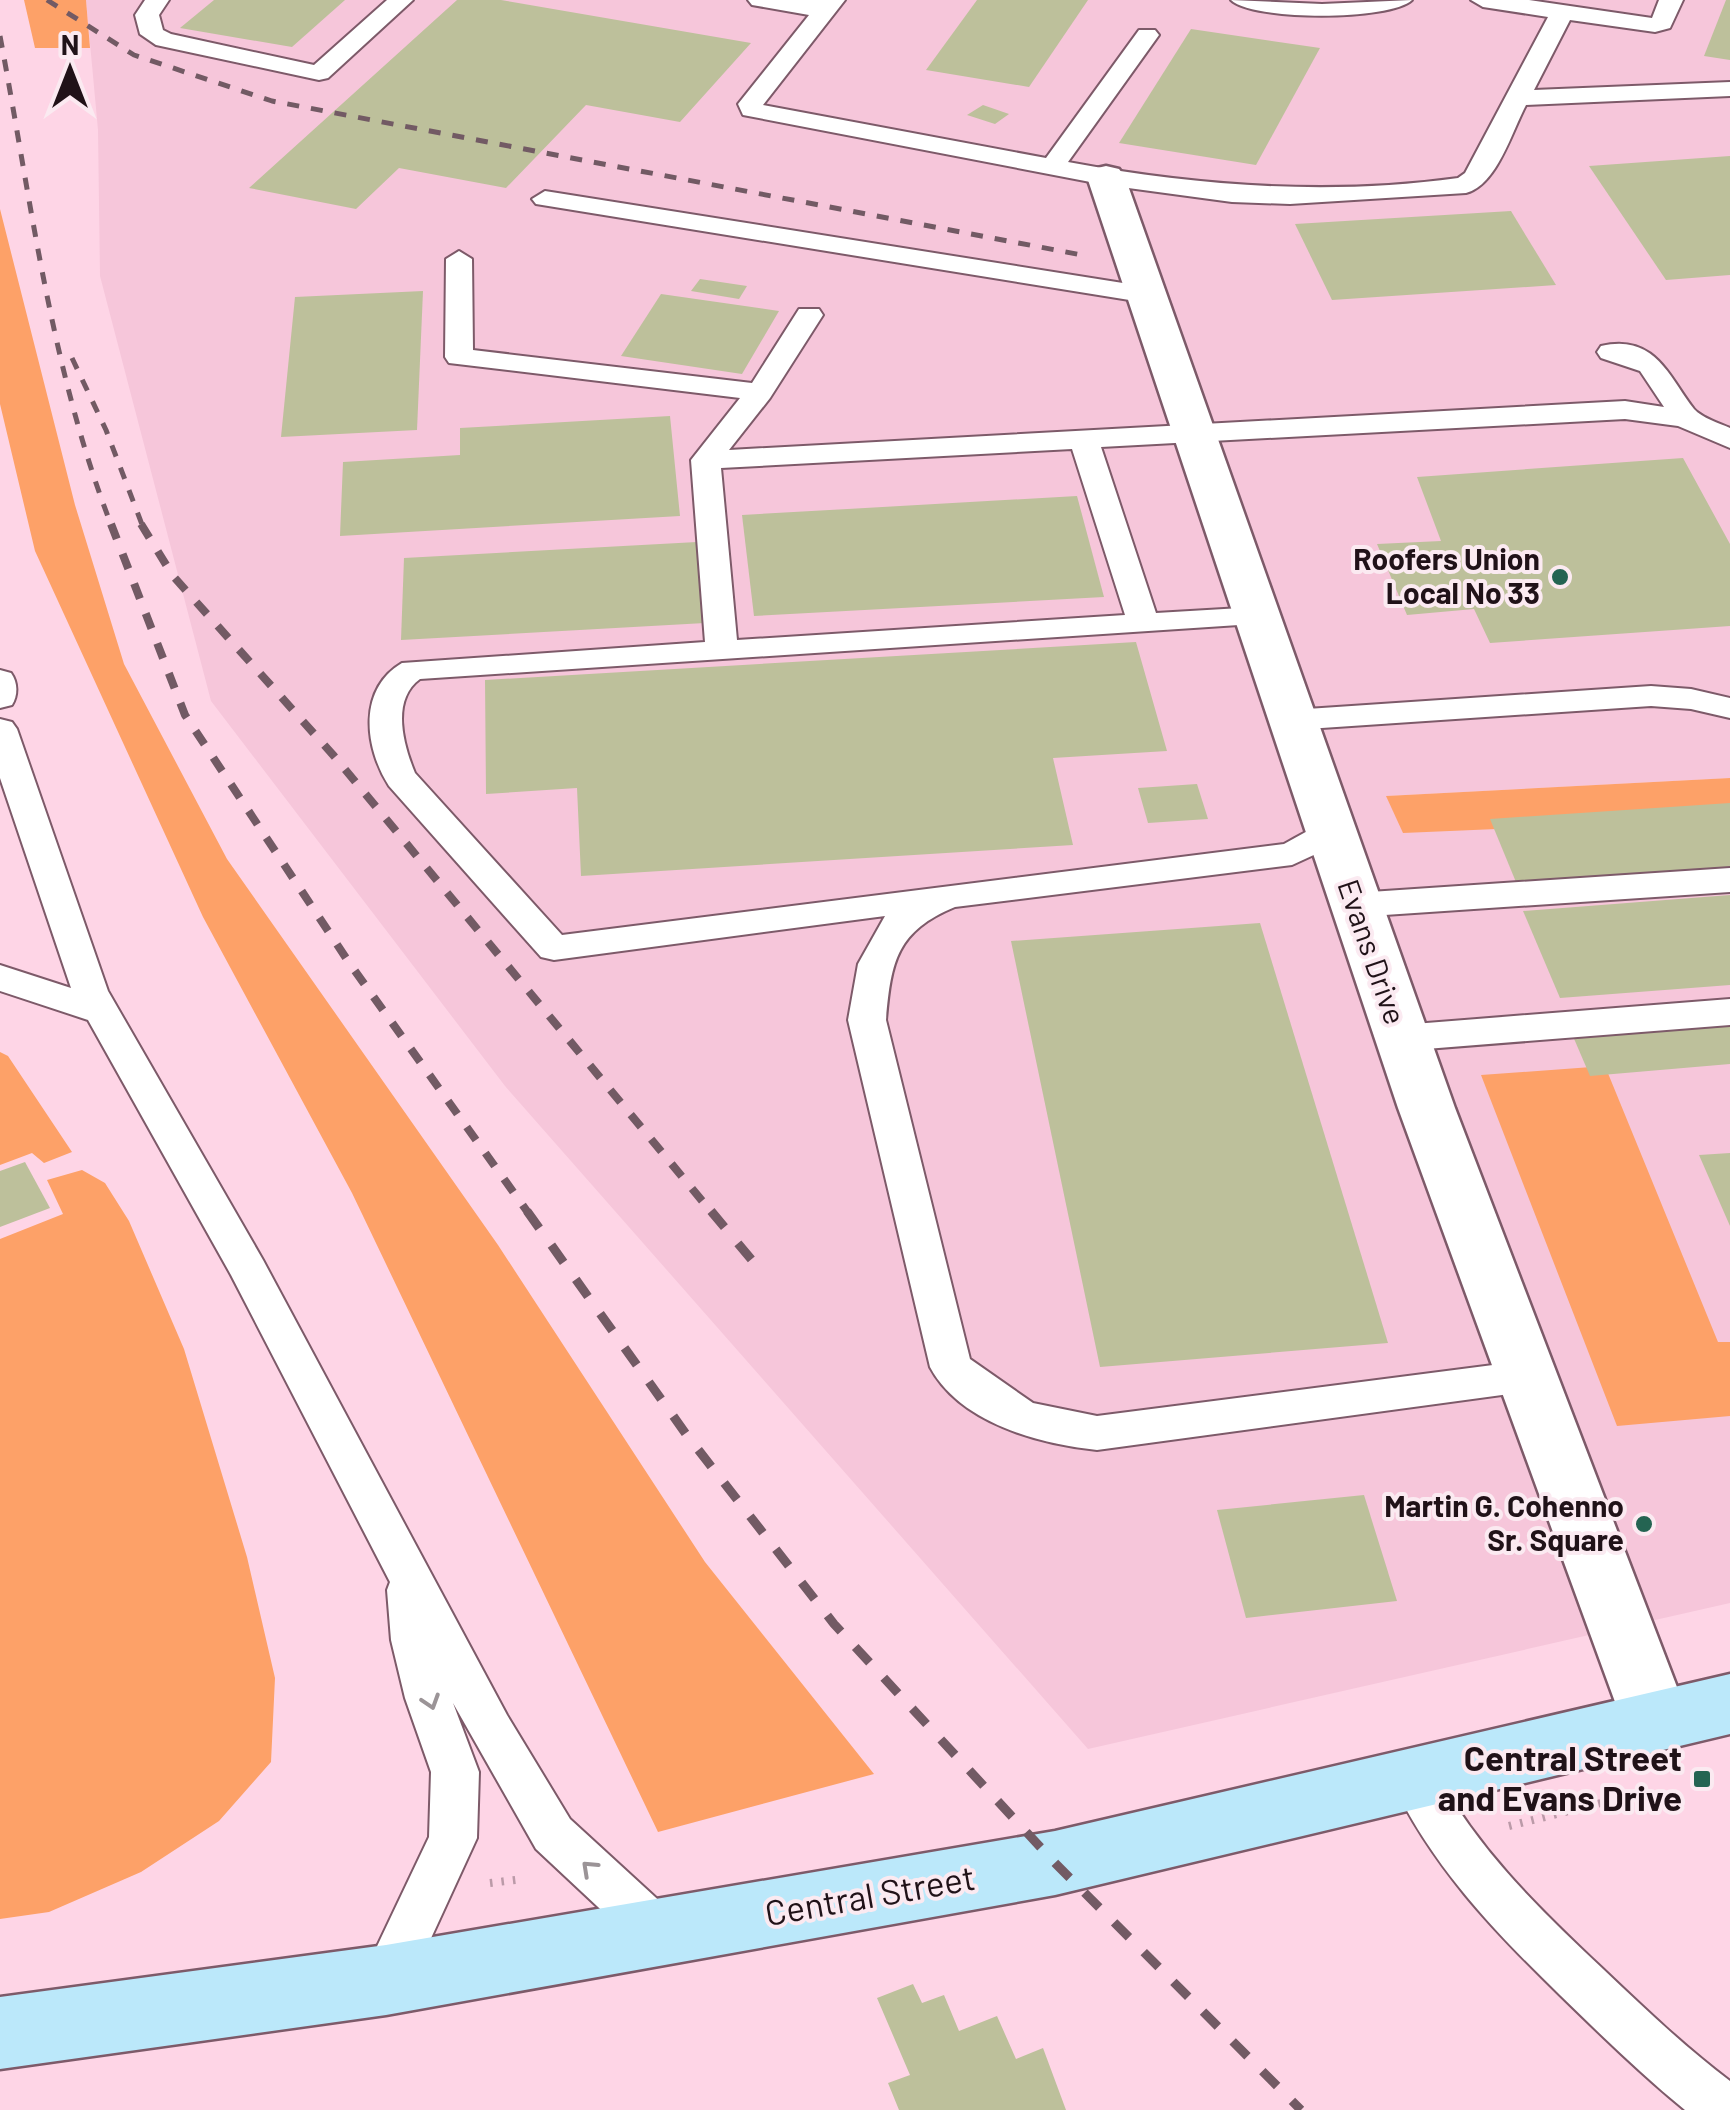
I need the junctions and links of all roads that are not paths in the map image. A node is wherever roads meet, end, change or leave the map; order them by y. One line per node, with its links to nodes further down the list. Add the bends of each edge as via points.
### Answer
1 (157, 0): 2 (lane, via 148,26 164,40 319,74)
2 (402, 0)
3 (760, 0): 8 (lane)
4 (1244, 0): 5 (lane, via 1322,11)
5 (1400, 0)
6 (1483, 0): 9 (lane)
7 (1671, 0): 9 (lane, via 1656,25)
8 (829, 5): 13 (lane, via 750,104 752,110)
9 (1562, 12): 12 (lane)
10 (1147, 36): 13 (lane)
11 (1730, 89): 12 (lane)
12 (1517, 98): 14 (lane, via 1466,186 1260,197)
13 (1052, 167): 14 (lane)
14 (1106, 176): 17 (street, Evans Drive)
15 (545, 199): 17 (lane)
16 (459, 259): 20 (lane, via 460,357)
17 (1148, 296): 22 (street, Evans Drive)
18 (810, 315): 20 (lane)
19 (1611, 352): 21 (lane, via 1657,369)
20 (760, 392): 25 (lane)
21 (1685, 418): 22 (lane, via 1625,410); 24 (lane)
22 (1196, 430): 23 (lane); 26 (street, Evans Drive)
23 (1083, 437): 25 (lane); 27 (lane)
24 (1730, 439)
25 (706, 460): 28 (lane)
26 (1258, 616): 27 (lane); 32 (street, Evans Drive)
27 (1144, 624): 28 (lane)
28 (722, 650): 36 (lane, via 413,670 387,700 393,765 554,948)
29 (0, 680): 30 (lane)
30 (0, 698)
31 (1730, 708): 32 (lane, via 1652,696)
32 (1292, 720): 34 (street, Evans Drive)
33 (0, 729): 39 (lane)
34 (1330, 834): 36 (lane, via 1292,854); 37 (street, Evans Drive)
35 (1730, 880): 37 (lane)
36 (949, 896): 42 (lane, via 904,918 886,940 871,977 867,1020 951,1367 978,1392 1018,1418 1097,1433)
37 (1355, 905): 41 (street, Evans Drive)
38 (0, 978): 39 (lane)
39 (102, 1011): 43 (lane)
40 (1730, 1012): 41 (lane)
41 (1402, 1038): 42 (street, Evans Drive)
42 (1524, 1378): 45 (street, Evans Drive)
43 (408, 1572): 47 (lane, one-way to 43, via 554,1834 490,1730); 48 (lane, one-way to 48, via 414,1640 456,1772 452,1838)
44 (1730, 1704): 45 (main road, Central Street)
45 (1656, 1721): 46 (main road, Central Street)
46 (1414, 1778): 47 (main road, Central Street, via 1055,1863); 50 (lane, via 1432,1818 1486,1891 1674,2071)
47 (661, 1934): 48 (main road, Central Street)
48 (386, 1980): 49 (main road, Central Street)
49 (0, 2033)
50 (1726, 2110)

